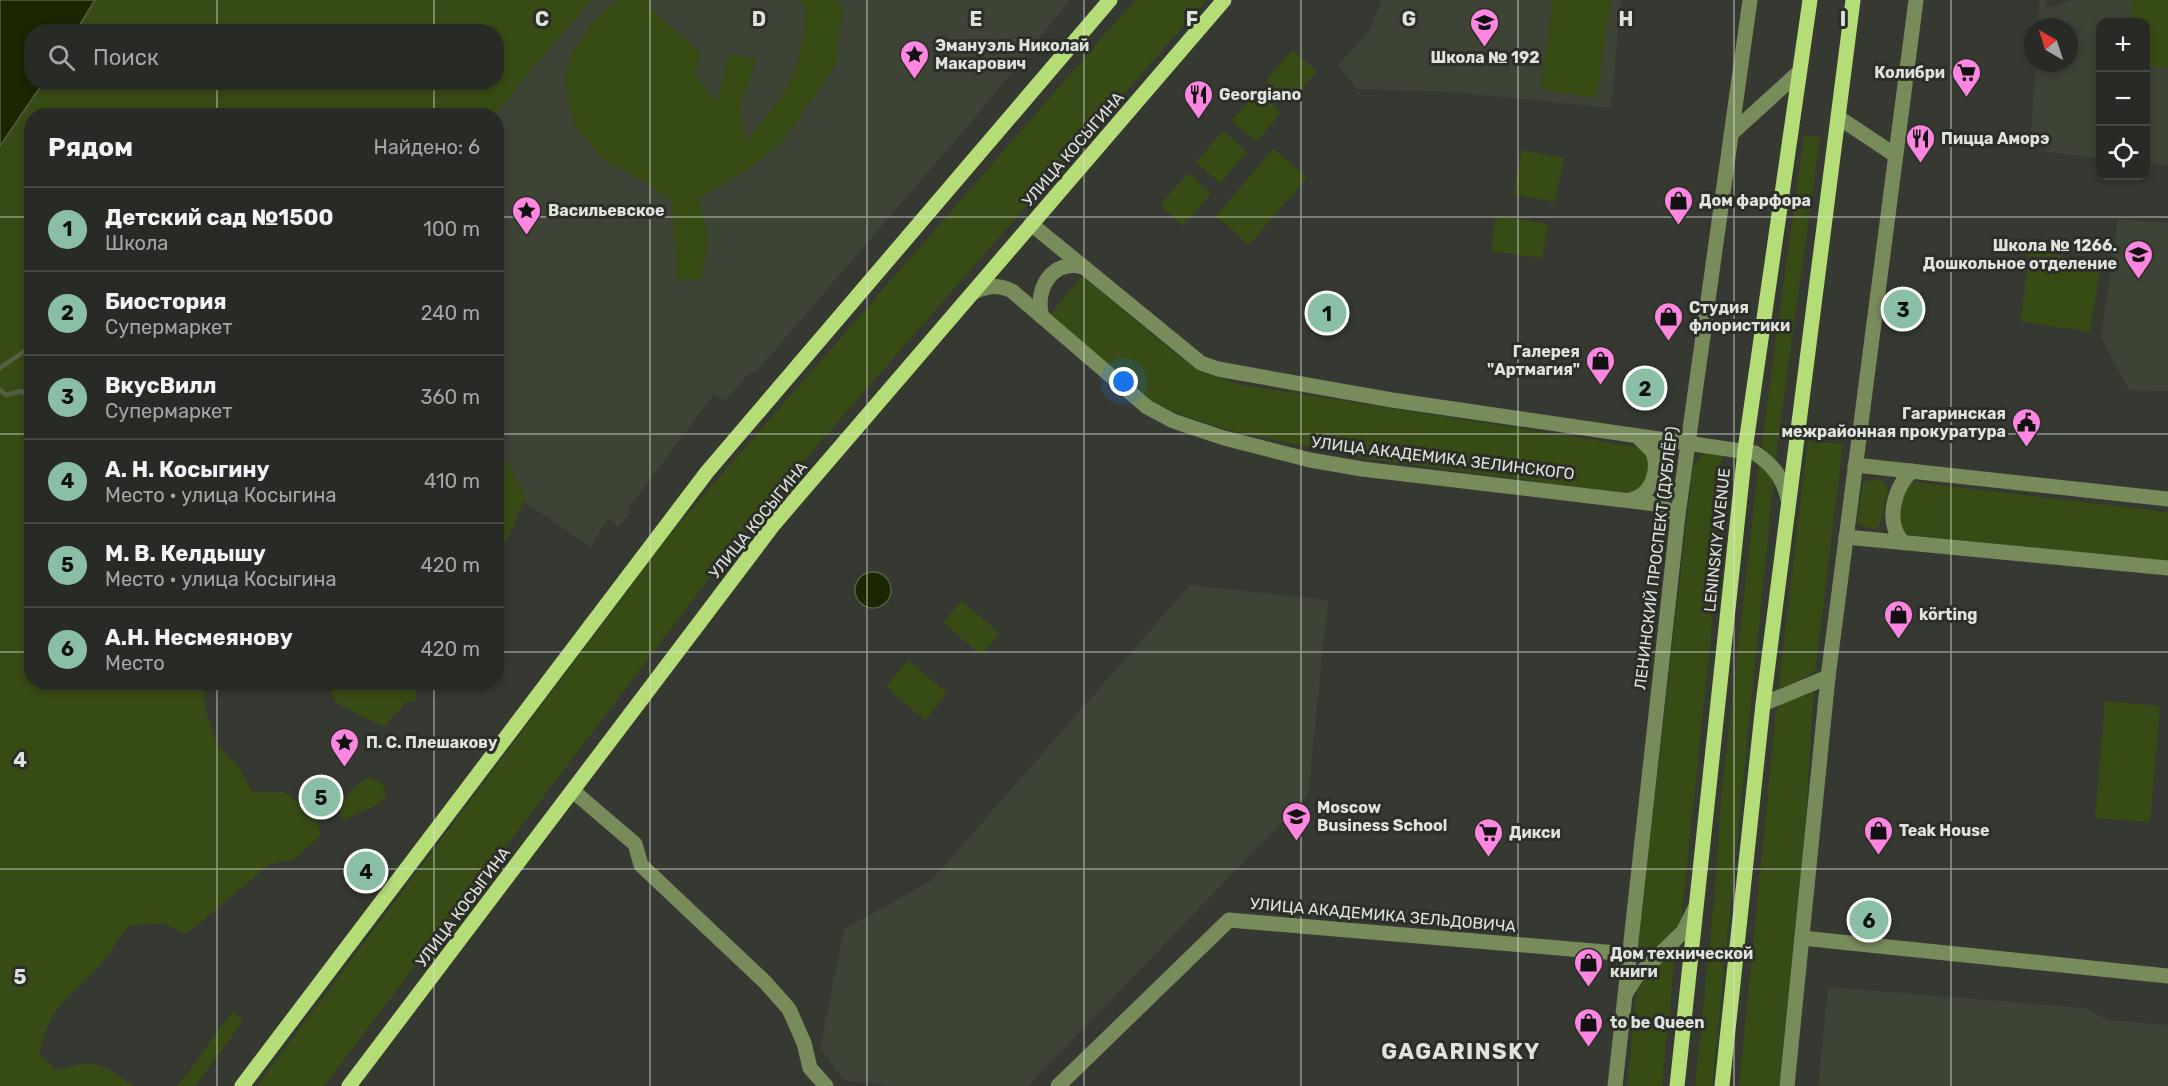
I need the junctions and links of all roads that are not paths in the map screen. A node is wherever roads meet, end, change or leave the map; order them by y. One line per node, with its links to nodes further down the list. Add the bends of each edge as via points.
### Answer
1 (1110, 0): 35 (main road, via 707,472)
2 (1224, 0): 11 (main road, УЛИЦА КОСЫГИНА)
3 (1750, 0): 9 (street, ЛЕНИНСКИЙ ПРОСПЕКТ (ДУБЛЁР))
4 (1810, 0): 7 (main road, LENINSKIY AVENUE)
5 (1853, 0): 8 (main road)
6 (1916, 0): 10 (street)
7 (1799, 72): 9 (street); 17 (main road, LENINSKIY AVENUE)
8 (1838, 117): 10 (street); 20 (main road)
9 (1731, 134): 16 (street, ЛЕНИНСКИЙ ПРОСПЕКТ (ДУБЛЁР))
10 (1895, 155): 18 (street)
11 (1031, 224): 12 (street); 13 (main road, УЛИЦА КОСЫГИНА)
12 (1083, 267): 14 (street, via 1061,267 1042,286); 15 (street, via 1188,355 1218,369 1392,400)
13 (974, 292): 14 (street, УЛИЦА АКАДЕМИКА ЗЕЛИНСКОГО, via 1001,286); 29 (main road, УЛИЦА КОСЫГИНА, via 774,524)
14 (1042, 316): 22 (street, УЛИЦА АКАДЕМИКА ЗЕЛИНСКОГО, via 1159,416 1224,438 1362,469)
15 (1637, 436): 16 (street); 22 (street, via 1653,452 1655,475 1641,497)
16 (1688, 442): 17 (street); 23 (street, ЛЕНИНСКИЙ ПРОСПЕКТ (ДУБЛЁР))
17 (1745, 450): 20 (street, via 1761,457 1777,472); 30 (main road, LENINSKIY AVENUE)
18 (1855, 465): 19 (street); 24 (street)
19 (1912, 471): 21 (street); 25 (street, via 1898,491 1892,523)
20 (1788, 499): 28 (main road)
21 (2168, 499)
22 (1630, 500): 23 (street, УЛИЦА АКАДЕМИКА ЗЕЛИНСКОГО, via 1664,506)
23 (1678, 515): 32 (street, ЛЕНИНСКИЙ ПРОСПЕКТ (ДУБЛЁР))
24 (1846, 537): 25 (street); 27 (street)
25 (1902, 541): 26 (street)
26 (2168, 568)
27 (1828, 677): 28 (street); 31 (street)
28 (1763, 704): 41 (main road)
29 (573, 790): 36 (main road, УЛИЦА КОСЫГИНА); 37 (street, via 635,844 641,865 789,1009 810,1068)
30 (1695, 908): 34 (street, via 1683,932 1636,977); 40 (main road, LENINSKIY AVENUE)
31 (1802, 938): 33 (street); 42 (street)
32 (1629, 954): 34 (street, ЛЕНИНСКИЙ ПРОСПЕКТ (ДУБЛЁР)); 38 (street, УЛИЦА АКАДЕМИКА ЗЕЛЬДОВИЧА, via 1229,920)
33 (2168, 976)
34 (1624, 996): 39 (street, ЛЕНИНСКИЙ ПРОСПЕКТ (ДУБЛЁР))
35 (242, 1086)
36 (349, 1086)
37 (826, 1086)
38 (1058, 1086)
39 (1615, 1086)
40 (1677, 1086)
41 (1722, 1086)
42 (1787, 1086)

